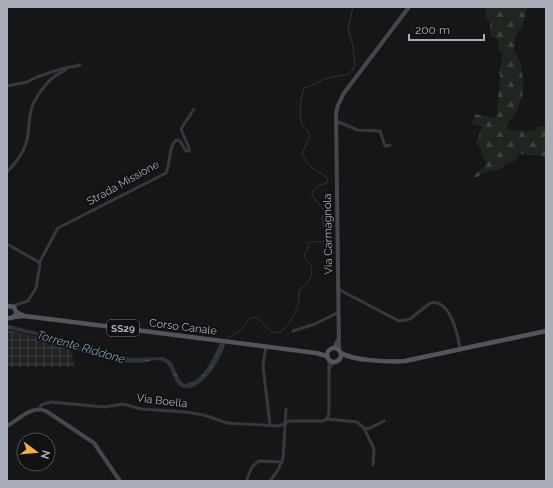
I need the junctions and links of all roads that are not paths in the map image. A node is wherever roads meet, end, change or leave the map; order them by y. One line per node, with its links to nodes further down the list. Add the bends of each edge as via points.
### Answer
1 (409, 7): 6 (main road, Via Carmagnola, via 344,93 338,105)
2 (80, 65): 3 (street)
3 (67, 67): 4 (street, via 27,82); 8 (street, via 54,76 40,92 31,111 26,144 15,164)
4 (7, 86)
5 (194, 109): 10 (street, Strada Missione, via 181,129 189,151 176,140 166,172 58,228)
6 (336, 121): 7 (street, via 358,130 380,131 385,146); 11 (main road, Via Carmagnola)
7 (390, 145)
8 (7, 172)
9 (7, 244): 10 (street)
10 (39, 263): 12 (street, Strada Missione, via 36,290 28,301)
11 (338, 289): 15 (main road, Via Carmagnola); 24 (street, Via Carmagnola, via 402,321 410,319 430,303 440,304 456,328)
12 (20, 304): 13 (street, Strada Missione); 14 (street, Strada Missione)
13 (10, 306): 14 (main road, Corso Canale)
14 (16, 311): 16 (main road, Corso Canale / SS29); 17 (main road)
15 (339, 312): 19 (street); 21 (main road, Via Carmagnola)
16 (24, 316): 17 (main road, Corso Canale / SS29); 22 (main road, Corso Canale / SS29)
17 (14, 317): 18 (main road, Corso Canale)
18 (7, 318)
19 (293, 331)
20 (546, 331): 24 (main road)
21 (339, 337): 23 (main road, Via Carmagnola); 25 (main road, Via Carmagnola)
22 (266, 346): 26 (main road, Corso Canale / SS29); 34 (street, via 263,366)
23 (334, 348): 25 (main road); 26 (main road, via 330,349)
24 (460, 349): 27 (main road, via 406,361)
25 (340, 351): 27 (main road); 28 (main road)
26 (329, 357): 28 (main road); 31 (street)
27 (352, 357): 28 (main road)
28 (340, 359)
29 (40, 408): 34 (street, Via Boella, via 44,403 51,402 104,407 123,404 141,409 204,415 228,422); 35 (main road, via 29,411); 39 (main road, via 90,439)
30 (286, 409): 33 (street)
31 (327, 419): 33 (street, Via Boella, via 289,421); 36 (street, Via Boella, via 357,422)
32 (384, 421): 36 (street)
33 (285, 424): 34 (street, Via Boella); 37 (street)
34 (270, 425)
35 (7, 426)
36 (364, 428): 38 (street, via 374,449)
37 (282, 462): 40 (street, via 259,461 252,467); 41 (street)
38 (373, 465)
39 (120, 481)
40 (246, 481)
41 (270, 481)

